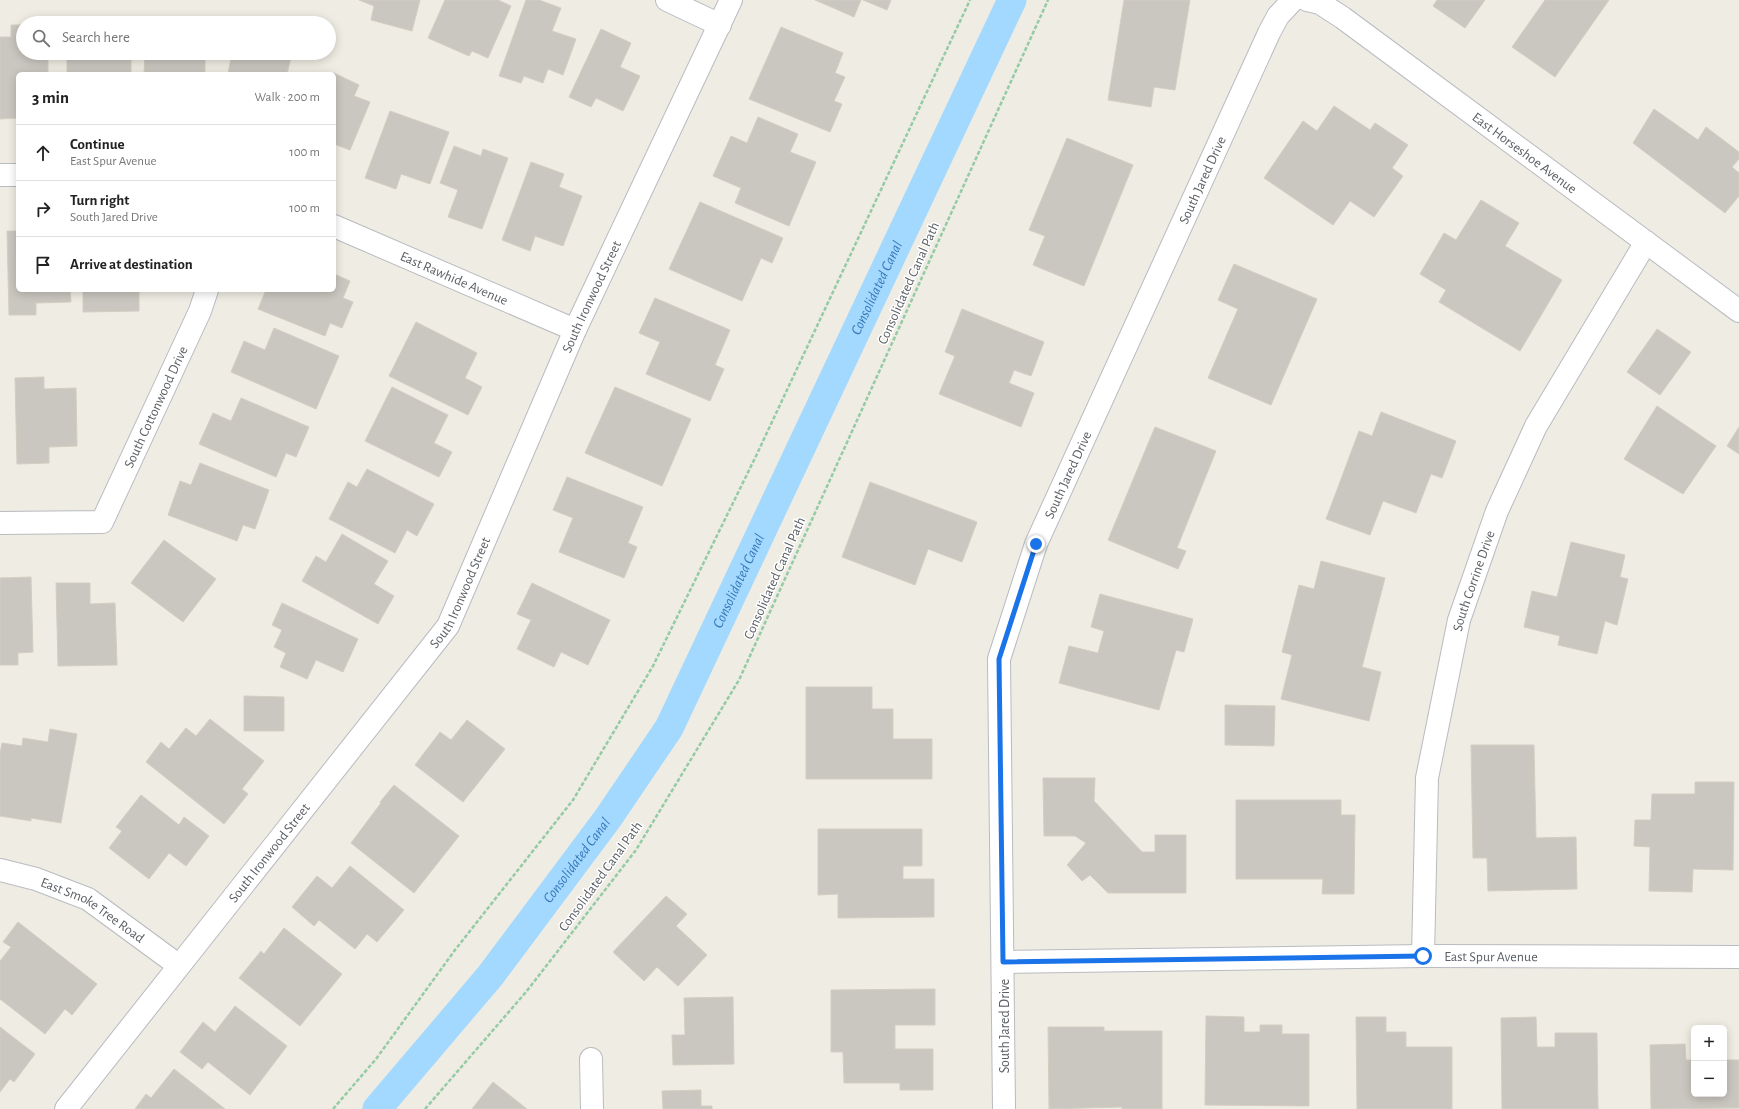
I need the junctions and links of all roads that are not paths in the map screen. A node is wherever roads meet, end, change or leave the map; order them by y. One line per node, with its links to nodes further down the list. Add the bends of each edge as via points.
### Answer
1 (667, 0): 5 (street)
2 (731, 0): 5 (street, South Ironwood Street)
3 (1293, 0): 17 (street, South Jared Drive, via 1278,16 1269,33 1036,544 999,659)
4 (1307, 0): 9 (street, East Horseshoe Avenue, via 1320,3 1343,18)
5 (720, 25): 12 (street, South Ironwood Street)
6 (0, 175): 7 (street)
7 (16, 175)
8 (336, 227): 12 (street, East Rawhide Avenue)
9 (1646, 242): 11 (street, East Horseshoe Avenue); 15 (street, South Corrine Drive, via 1536,426 1497,511 1459,620 1427,778)
10 (206, 292): 13 (street, South Cottonwood Drive, via 200,311 102,522)
11 (1739, 311)
12 (575, 330): 18 (street, South Ironwood Street, via 448,626)
13 (0, 523)
14 (0, 870): 18 (street, East Smoke Tree Road, via 36,878 88,899)
15 (1423, 956): 16 (street, East Spur Avenue); 17 (street, East Spur Avenue)
16 (1739, 957)
17 (1003, 962): 22 (street, South Jared Drive)
18 (178, 965): 20 (street, South Ironwood Street)
19 (591, 1059): 21 (street)
20 (66, 1109)
21 (592, 1109)
22 (1004, 1109)

